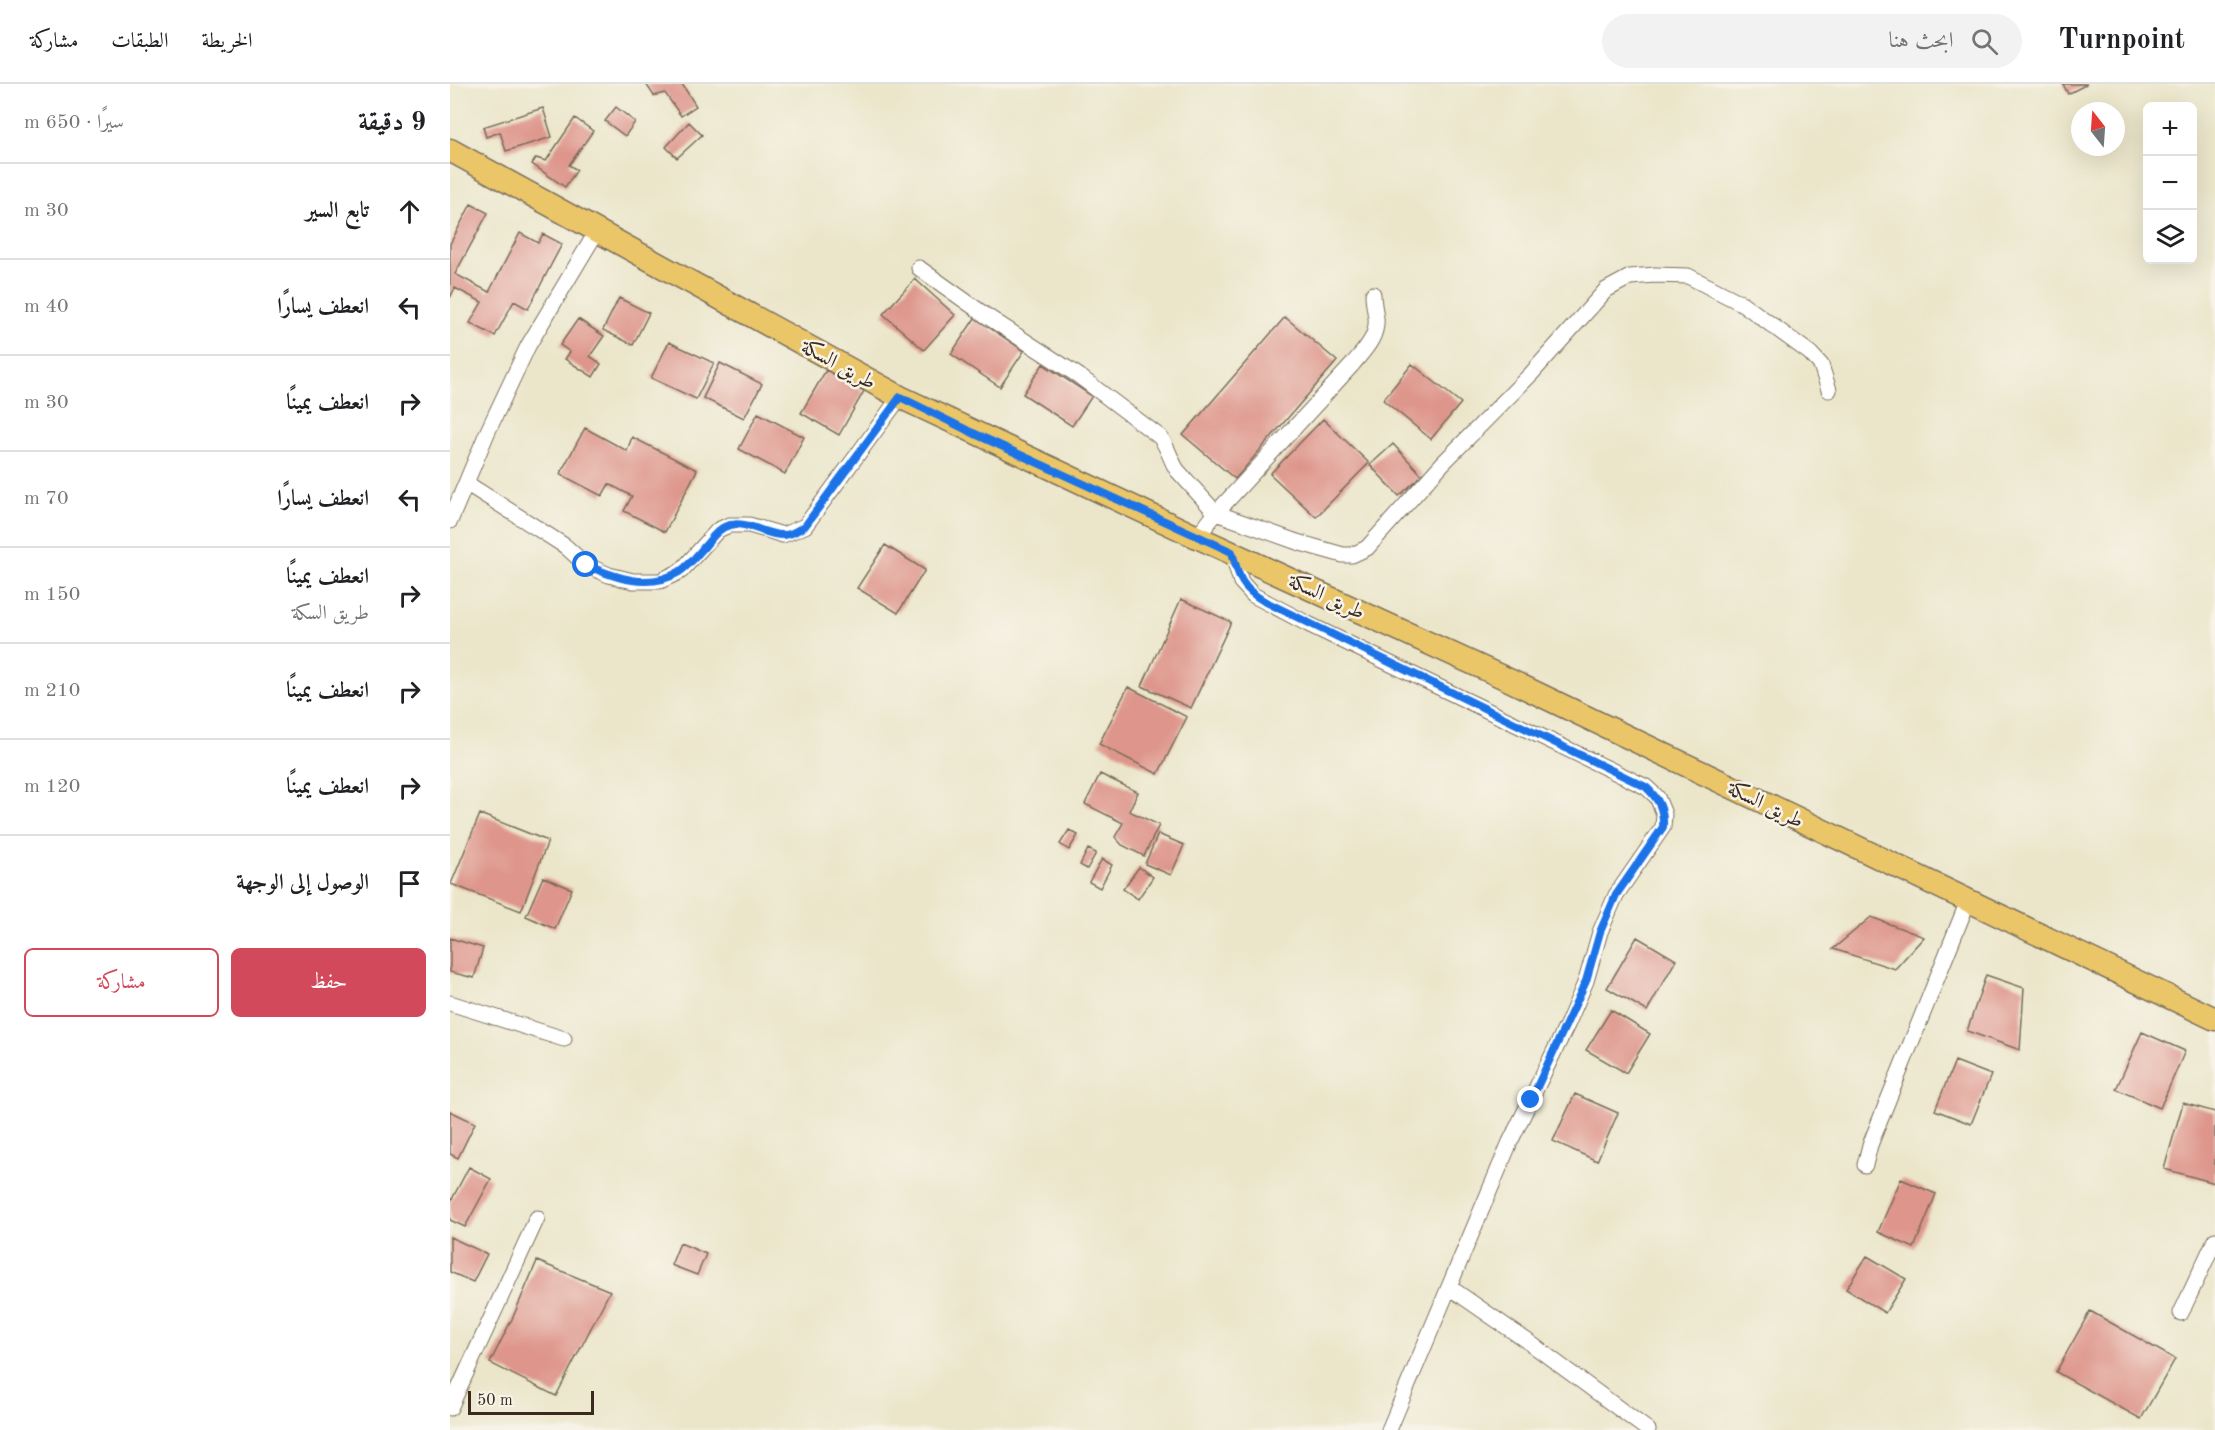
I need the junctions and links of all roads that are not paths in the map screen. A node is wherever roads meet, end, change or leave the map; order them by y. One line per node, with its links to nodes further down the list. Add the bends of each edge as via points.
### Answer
1 (450, 150): 2 (main road, طريق السكة)
2 (597, 231): 6 (main road, طريق السكة); 7 (street, via 528,346)
3 (919, 268): 8 (street, via 1079,376 1160,437 1177,470)
4 (1373, 294): 8 (street, via 1376,333 1368,345)
5 (1828, 390): 8 (street, via 1821,365 1810,352 1743,304 1688,276 1630,277 1606,290 1367,548 1343,555)
6 (900, 397): 7 (street, via 805,526 783,535 749,525 729,525 718,530 681,571 660,581 633,581 586,565 565,546); 10 (main road, طريق السكة)
7 (466, 483): 9 (street)
8 (1216, 513): 10 (street)
9 (450, 521)
10 (1197, 537): 11 (main road, طريق السكة)
11 (1232, 552): 12 (main road, طريق السكة, via 1509,680); 19 (street, via 1241,582 1253,595 1646,787 1657,797 1664,814 1663,827 1616,895 1586,981 1510,1142)
12 (1968, 901): 14 (main road, طريق السكة); 16 (street)
13 (450, 1003): 15 (street)
14 (2215, 1019)
15 (564, 1039)
16 (1865, 1165)
17 (537, 1218): 21 (street)
18 (2215, 1239): 20 (street)
19 (1449, 1287): 22 (street); 23 (street)
20 (2181, 1312)
21 (450, 1408)
22 (1389, 1430)
23 (1648, 1430)

